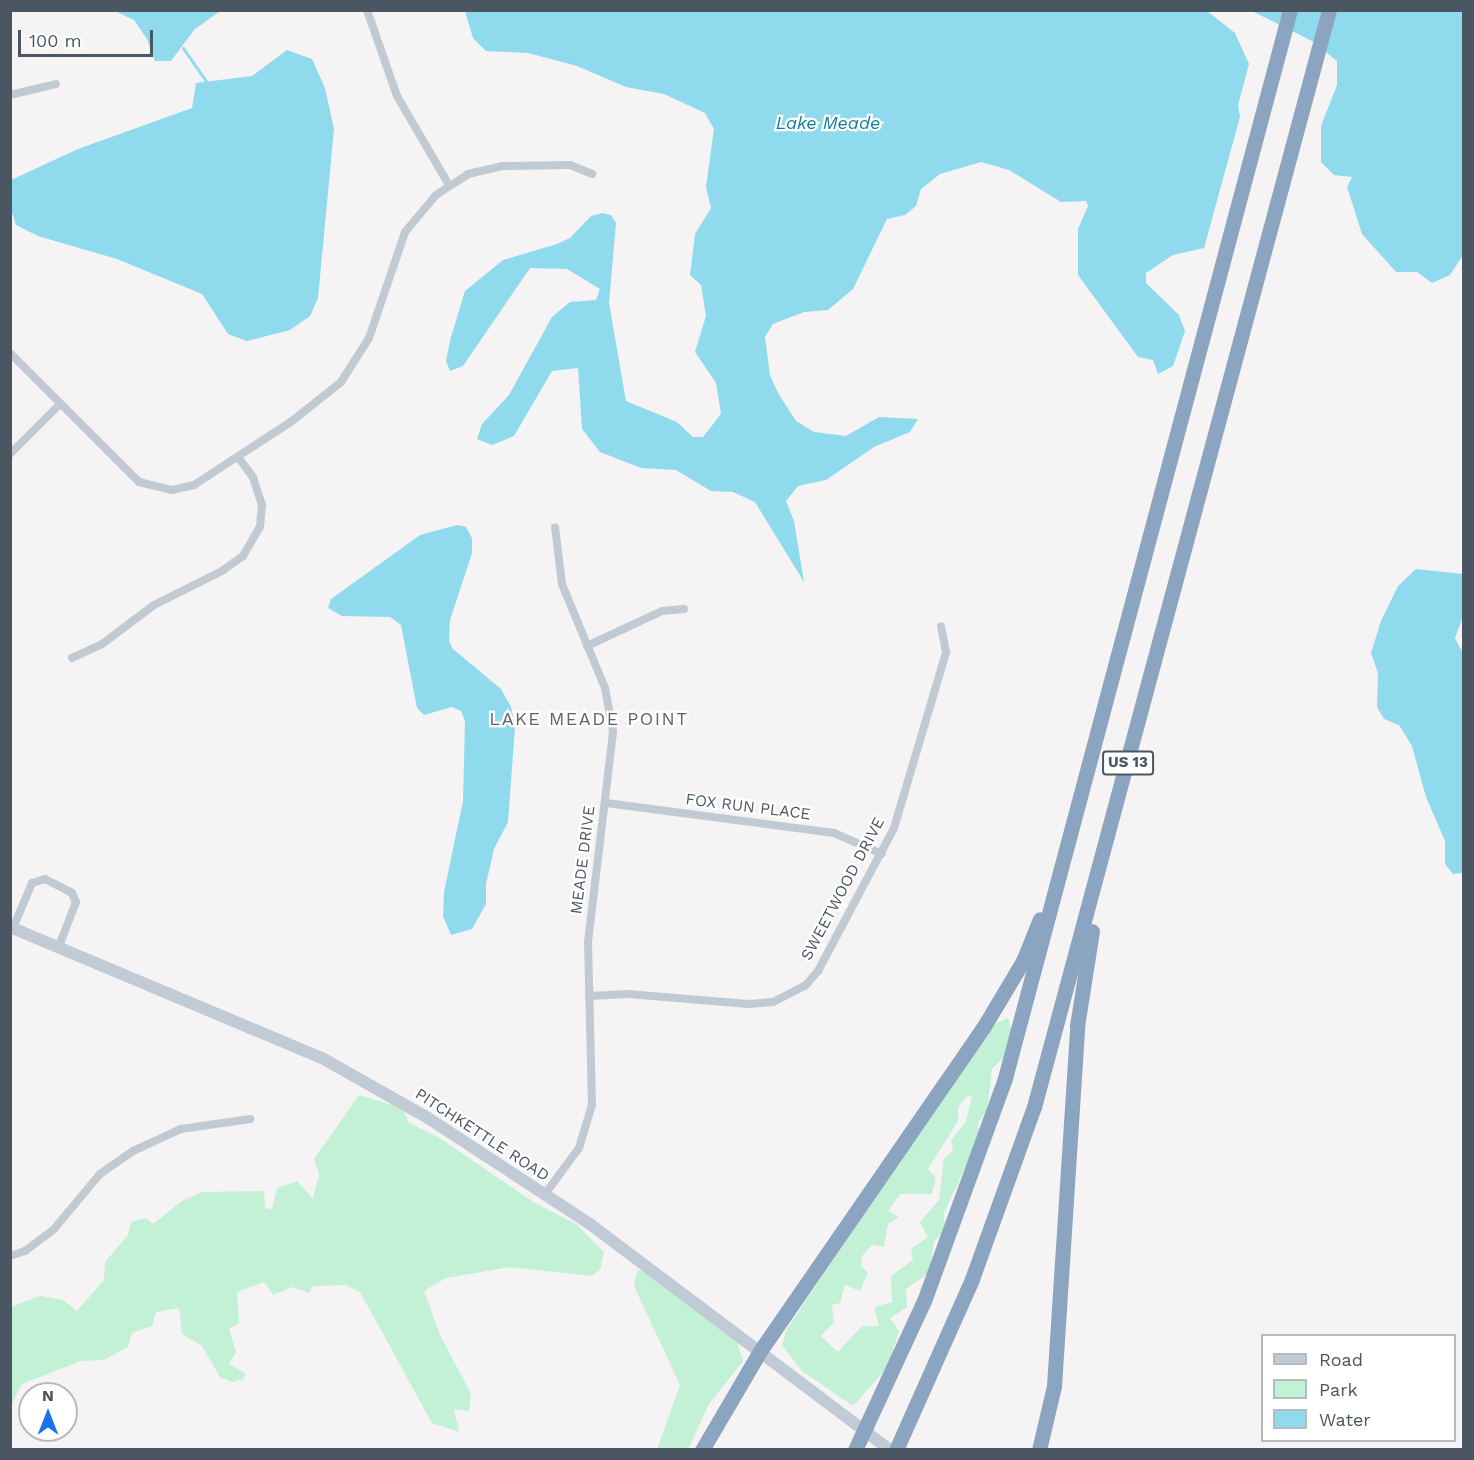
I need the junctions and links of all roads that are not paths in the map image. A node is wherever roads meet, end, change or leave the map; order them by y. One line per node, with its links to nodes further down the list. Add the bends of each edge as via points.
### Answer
1 (367, 10): 7 (street, via 397,96)
2 (1290, 10): 18 (highway, US 13)
3 (1329, 10): 19 (highway, US 13)
4 (56, 84): 5 (street)
5 (10, 95)
6 (592, 174): 7 (street, via 570,165 523,164 482,170)
7 (449, 185): 11 (street, via 422,208 405,232 369,338 352,369 331,392)
8 (10, 353): 9 (street)
9 (60, 404): 10 (street); 11 (street, via 130,475 149,486 171,490 194,485)
10 (10, 454)
11 (238, 457): 16 (street, via 253,477 262,505 257,535 243,556 222,571 154,605 102,644)
12 (555, 527): 15 (street, MEADE DRIVE, via 562,584)
13 (684, 609): 15 (street, via 662,611)
14 (941, 626): 20 (street, SWEETWOOD DRIVE, via 946,652 894,828)
15 (587, 646): 17 (street, MEADE DRIVE, via 611,712 612,752)
16 (72, 658)
17 (606, 803): 20 (street, FOX RUN PLACE, via 834,833); 23 (street, MEADE DRIVE, via 592,898)
18 (1071, 833): 27 (highway, via 1035,933 1011,983); 29 (highway, US 13, via 982,1149 924,1301)
19 (1108, 836): 31 (highway, US 13, via 1054,1040 1013,1169 954,1324); 32 (highway, via 1077,1026 1054,1386)
20 (882, 854): 23 (street, SWEETWOOD DRIVE, via 818,971 788,996 749,1004 628,994)
21 (12, 927): 22 (main road, PITCHKETTLE ROAD); 22 (street, via 32,883 45,879 75,898)
22 (58, 946): 25 (main road, PITCHKETTLE ROAD, via 322,1058 428,1118)
23 (589, 996): 25 (street, MEADE DRIVE, via 593,1095 589,1121 579,1148)
24 (250, 1119): 26 (street, via 181,1129 132,1151 99,1174 54,1229 25,1251)
25 (545, 1194): 27 (main road, PITCHKETTLE ROAD)
26 (10, 1256)
27 (760, 1351): 28 (highway); 30 (main road, PITCHKETTLE ROAD)
28 (702, 1449)
29 (855, 1449)
30 (890, 1449)
31 (896, 1449)
32 (1039, 1449)

